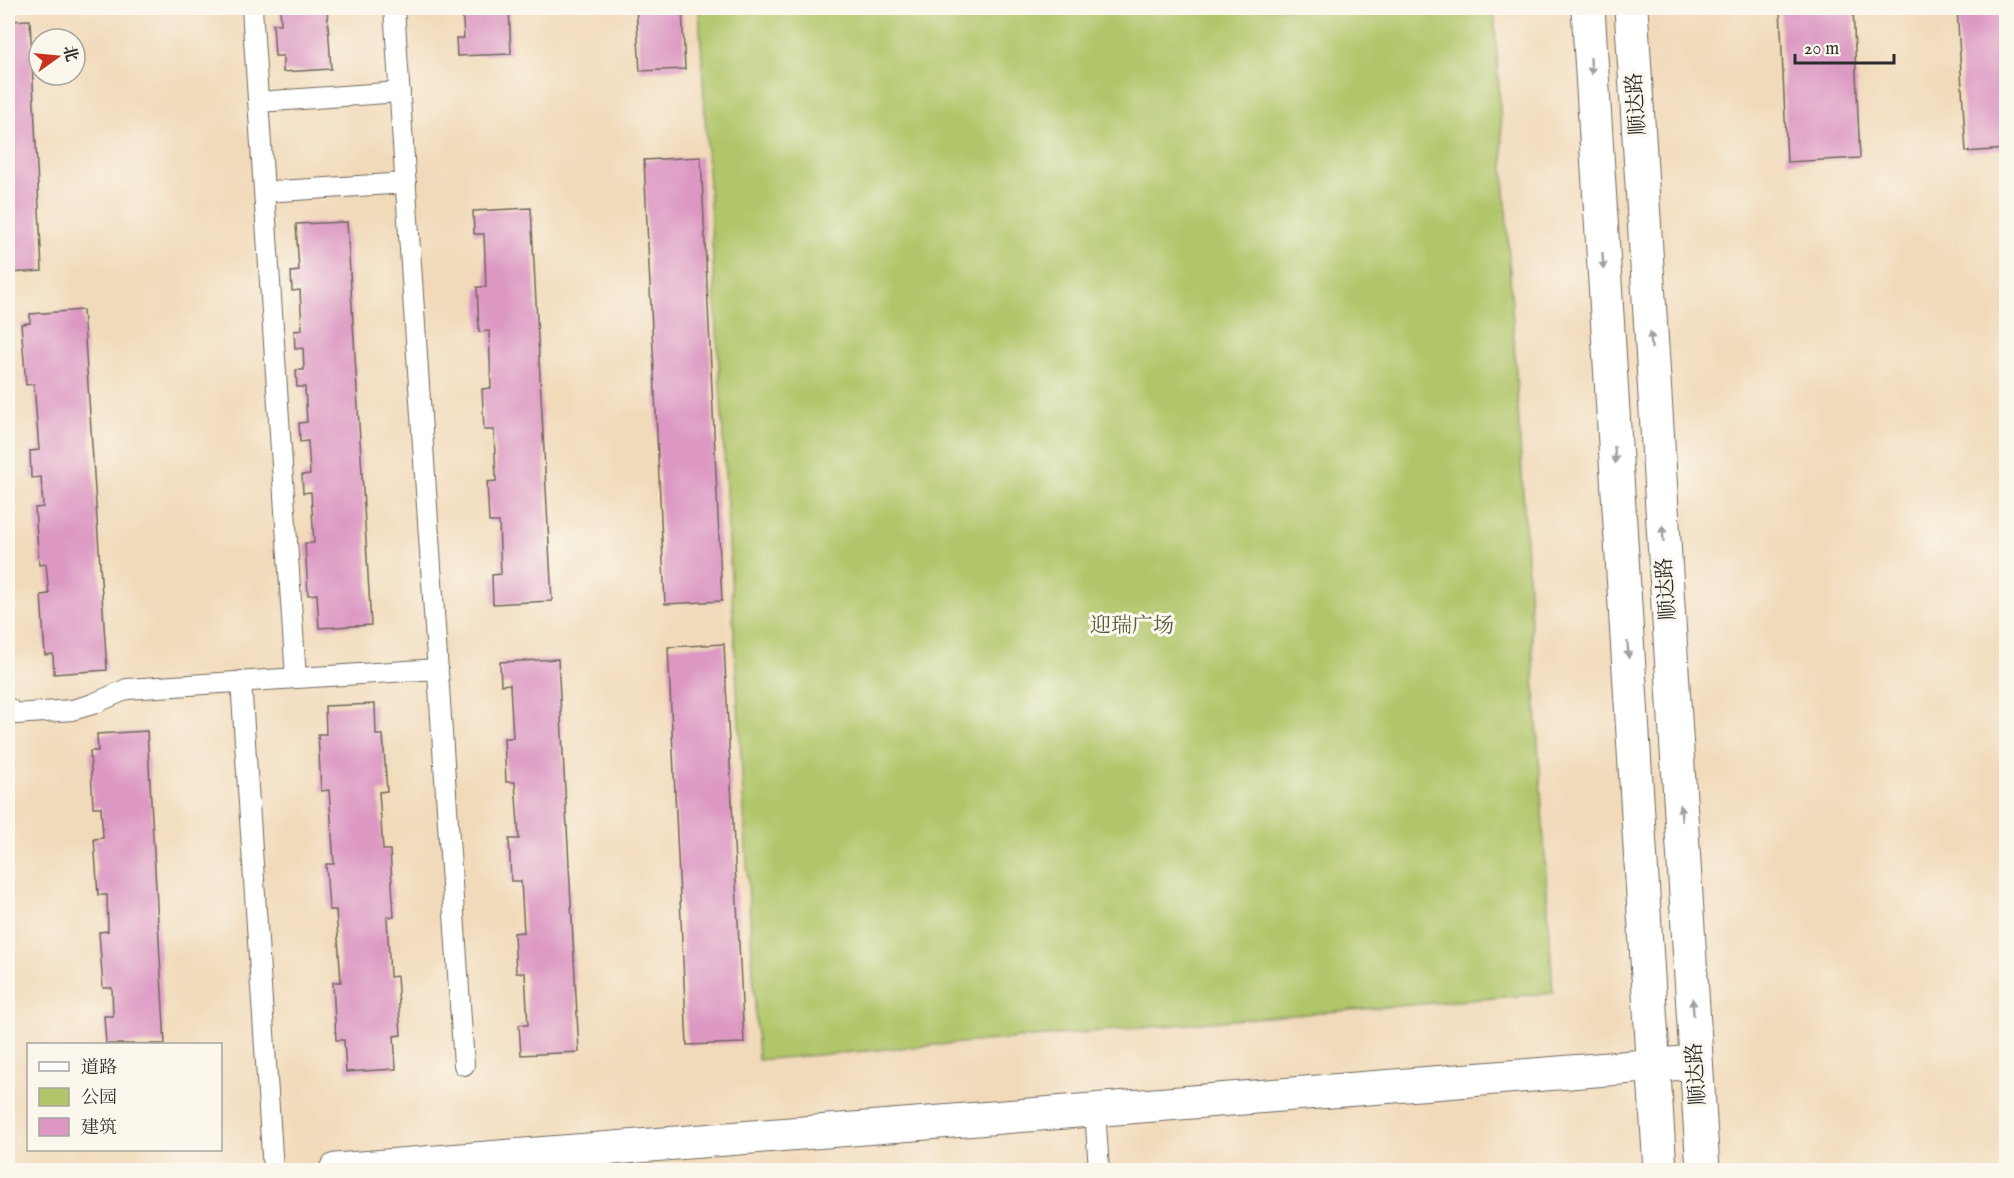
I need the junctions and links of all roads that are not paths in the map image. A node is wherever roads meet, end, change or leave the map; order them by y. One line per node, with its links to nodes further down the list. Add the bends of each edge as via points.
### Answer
1 (252, 8): 6 (lane)
2 (394, 8): 5 (lane)
3 (1588, 8): 15 (main road, 顺达路, one-way to 15)
4 (1631, 8): 13 (main road, 顺达路, one-way to 4)
5 (400, 92): 6 (lane); 7 (lane)
6 (258, 102): 8 (lane)
7 (406, 183): 8 (lane); 9 (lane)
8 (264, 192): 10 (lane)
9 (438, 669): 10 (lane); 14 (lane)
10 (296, 678): 11 (lane)
11 (241, 681): 12 (lane, via 127,689 72,710 16,714); 17 (lane)
12 (8, 708)
13 (1696, 1062): 15 (main road); 21 (main road, 顺达路)
14 (464, 1065)
15 (1653, 1066): 16 (main road); 20 (main road, 顺达路)
16 (1095, 1110): 18 (main road); 19 (lane)
17 (273, 1170)
18 (336, 1170)
19 (1099, 1170)
20 (1660, 1170)
21 (1703, 1170)

